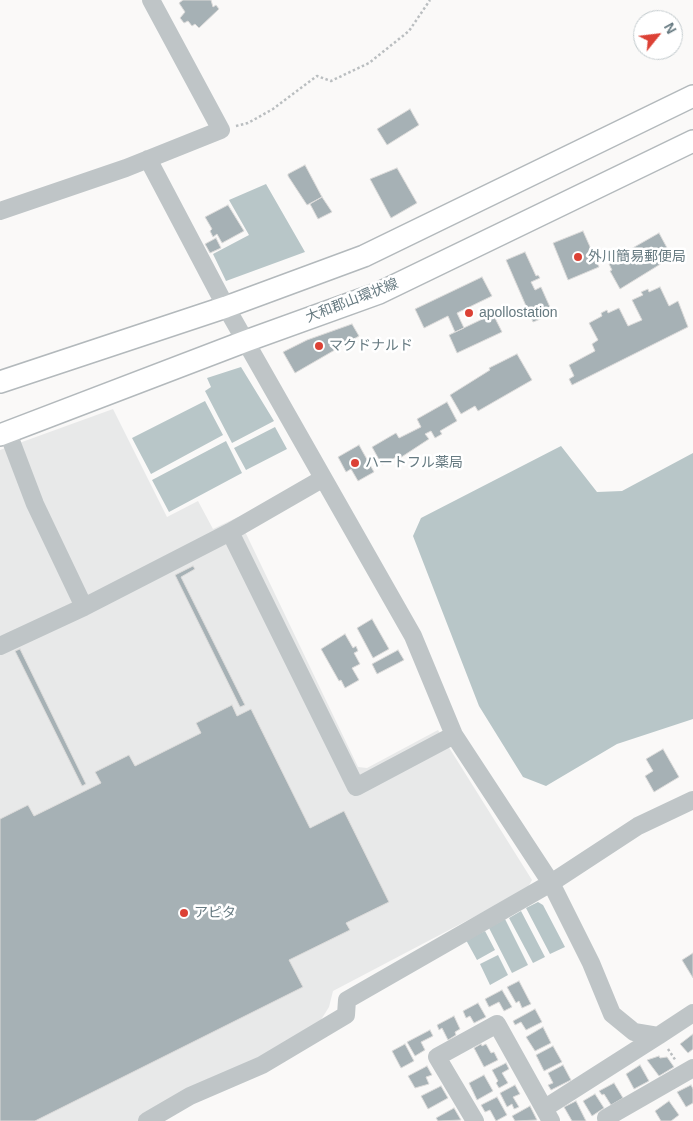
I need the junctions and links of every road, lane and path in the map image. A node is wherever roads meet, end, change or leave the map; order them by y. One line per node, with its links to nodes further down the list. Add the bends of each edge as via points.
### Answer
1 (151, 0): 4 (street)
2 (430, 0): 4 (path, via 409,31 369,63 331,81 318,76 273,110 248,123)
3 (693, 96): 8 (main road, via 364,256)
4 (221, 130): 6 (street)
5 (693, 141): 9 (main road, 大和郡山環状線, via 379,293)
6 (148, 159): 7 (street); 8 (street)
7 (0, 210)
8 (226, 307): 9 (street); 10 (main road)
9 (246, 341): 11 (main road, 大和郡山環状線); 12 (street)
10 (0, 382)
11 (4, 434): 14 (street)
12 (322, 479): 13 (street); 16 (street, via 413,636)
13 (230, 532): 14 (street); 16 (street, via 356,786)
14 (84, 607): 15 (street)
15 (0, 646)
16 (454, 735): 18 (street)
17 (693, 800): 18 (street, via 638,826)
18 (551, 883): 20 (street, via 612,1014); 26 (street, via 347,1000 346,1015 262,1065 190,1096)
19 (693, 1013): 21 (street)
20 (626, 1028): 21 (street, via 642,1035); 22 (street, via 625,1043)
21 (658, 1036): 22 (street); 23 (path)
22 (616, 1063): 24 (street)
23 (690, 1071): 25 (street)
24 (548, 1115): 27 (street, via 497,1024 437,1057)
25 (606, 1118)
26 (148, 1121)
27 (475, 1121)

